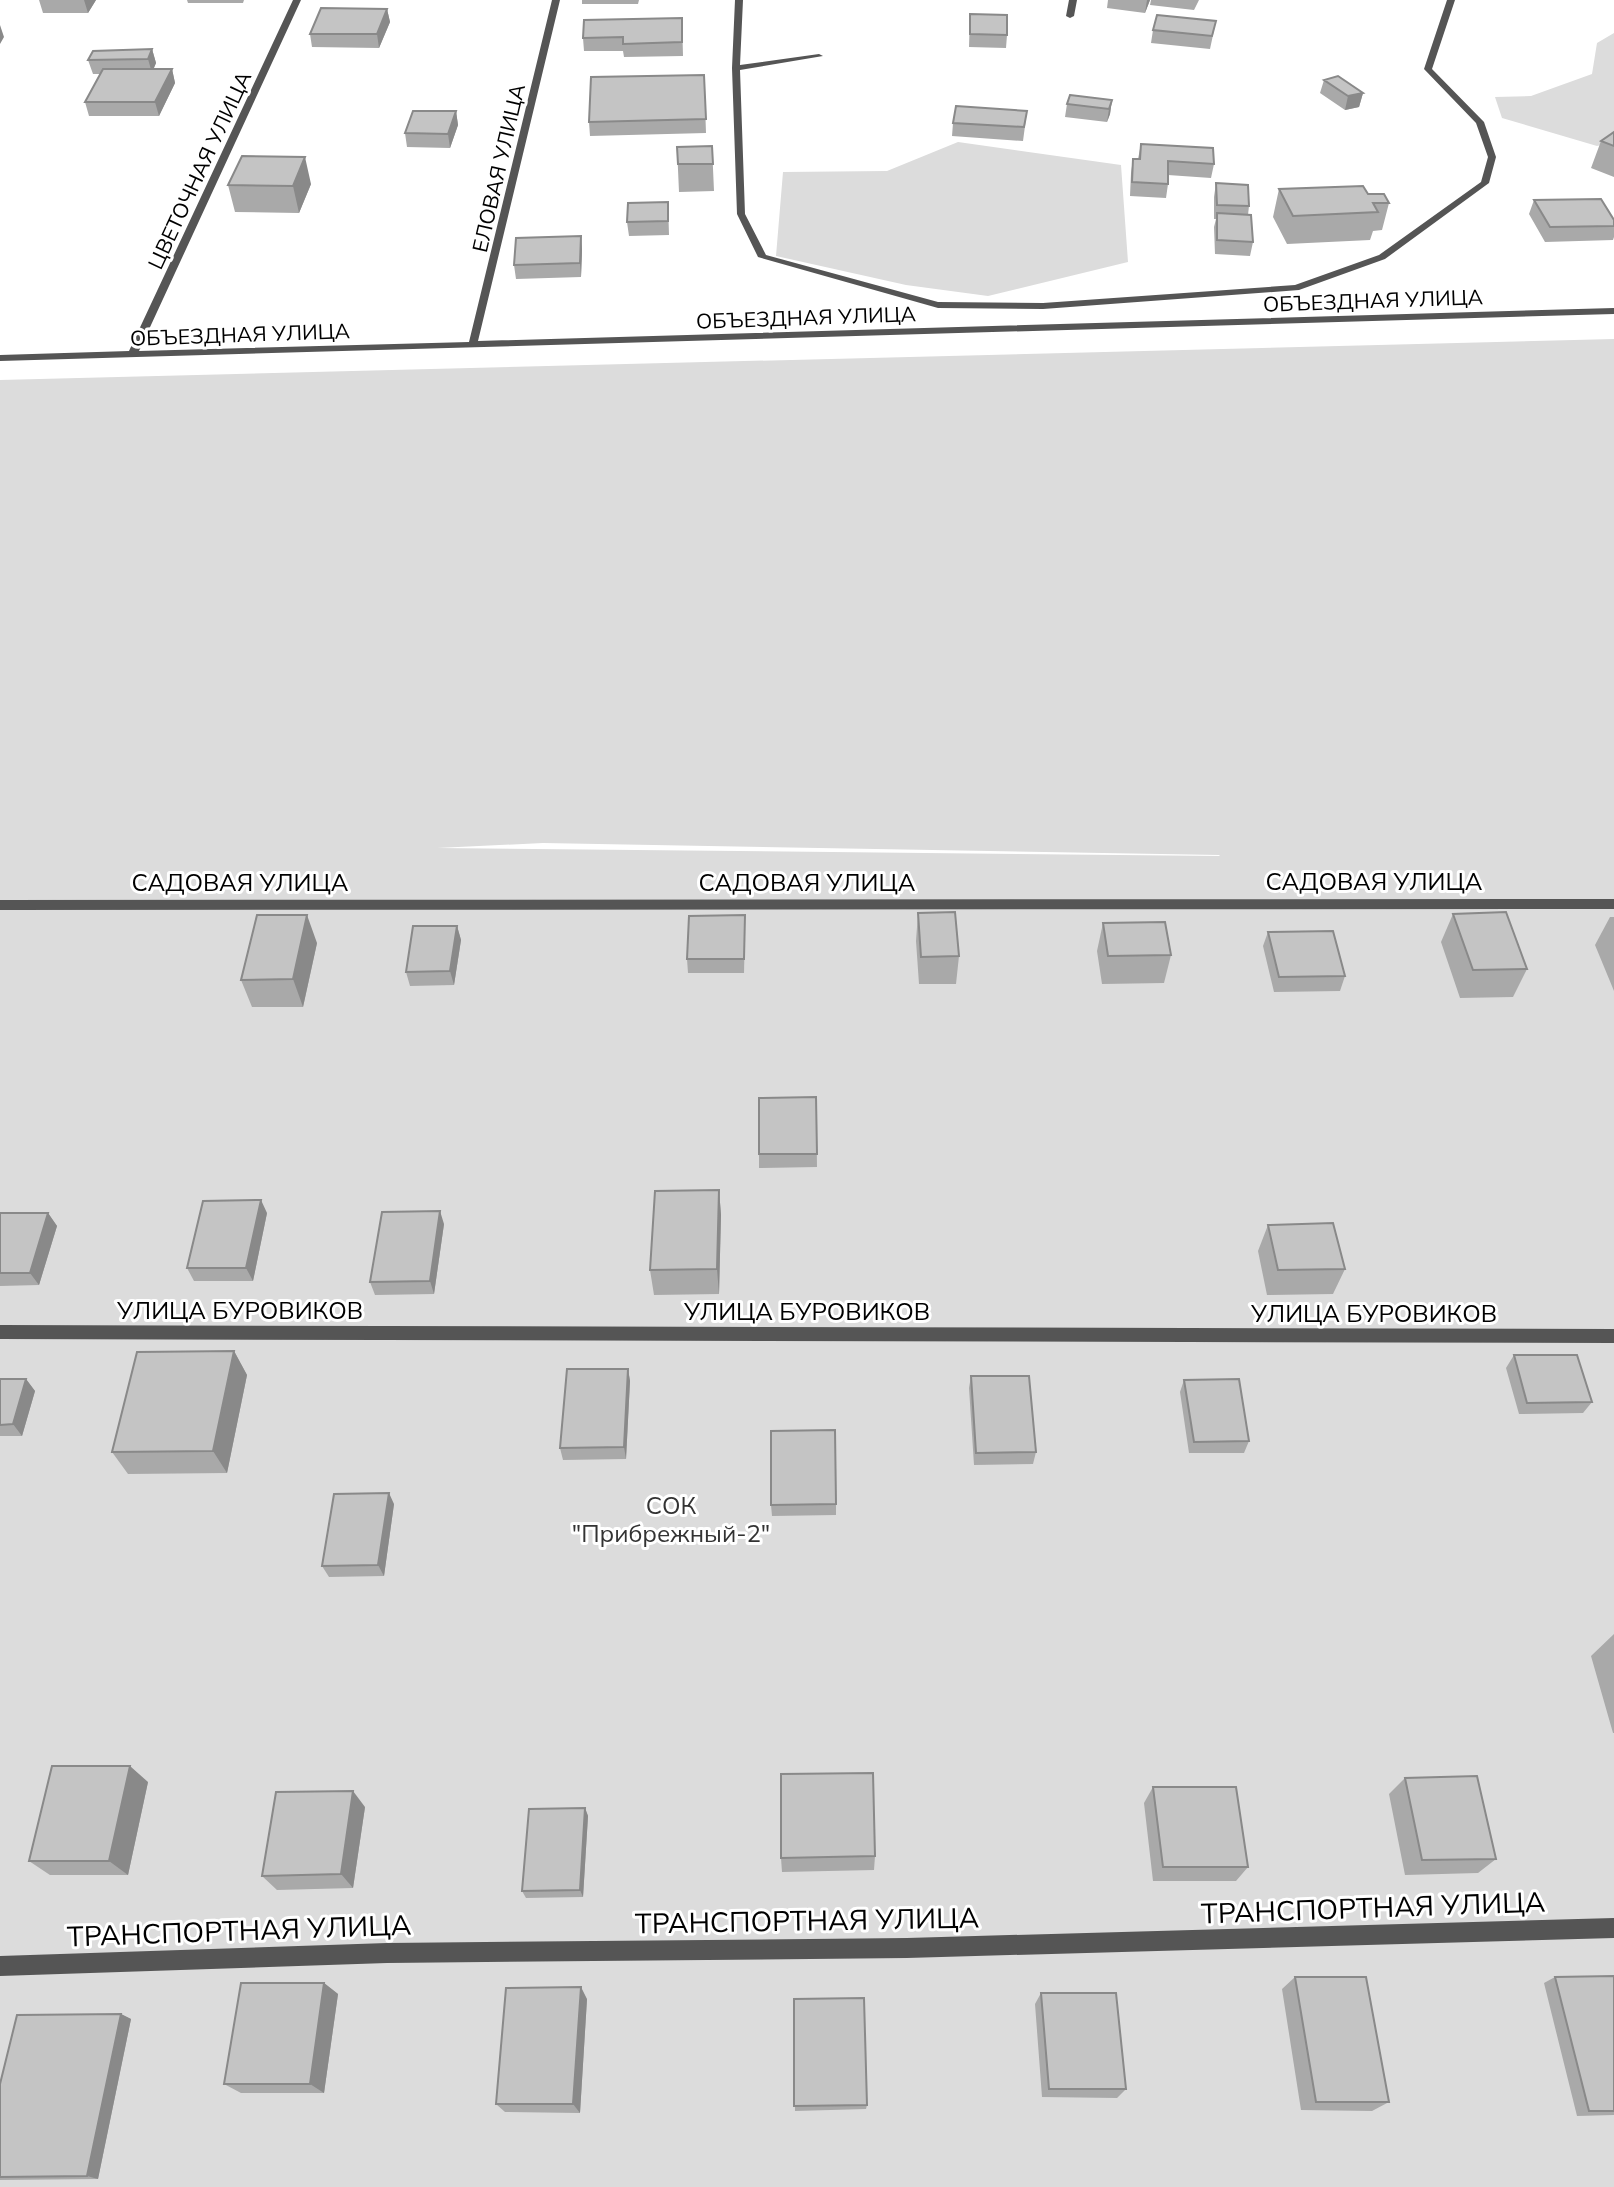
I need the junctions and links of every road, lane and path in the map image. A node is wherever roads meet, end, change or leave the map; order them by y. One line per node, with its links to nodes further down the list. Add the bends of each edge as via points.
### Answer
1 (297, 0): 11 (street, ЦВЕТОЧНАЯ УЛИЦА)
2 (556, 0): 10 (street, ЕЛОВАЯ УЛИЦА)
3 (739, 0): 8 (street)
4 (1073, 0): 6 (street)
5 (1451, 0): 8 (street, via 1428,69 1480,122 1492,157 1485,183 1382,257 1296,288 1043,306 938,305 762,257 741,214)
6 (1070, 16)
7 (819, 56): 8 (street)
8 (736, 68)
9 (1614, 311): 10 (street, ОБЪЕЗДНАЯ УЛИЦА)
10 (473, 344): 11 (street, ОБЪЕЗДНАЯ УЛИЦА)
11 (133, 354): 12 (street, ОБЪЕЗДНАЯ УЛИЦА)
12 (0, 358)
13 (1614, 904): 14 (street, САДОВАЯ УЛИЦА)
14 (0, 905)
15 (0, 1332): 16 (street, УЛИЦА БУРОВИКОВ)
16 (1614, 1336)
17 (1614, 1928): 18 (street, ТРАНСПОРТНАЯ УЛИЦА, via 907,1948 387,1953)
18 (0, 1966)

